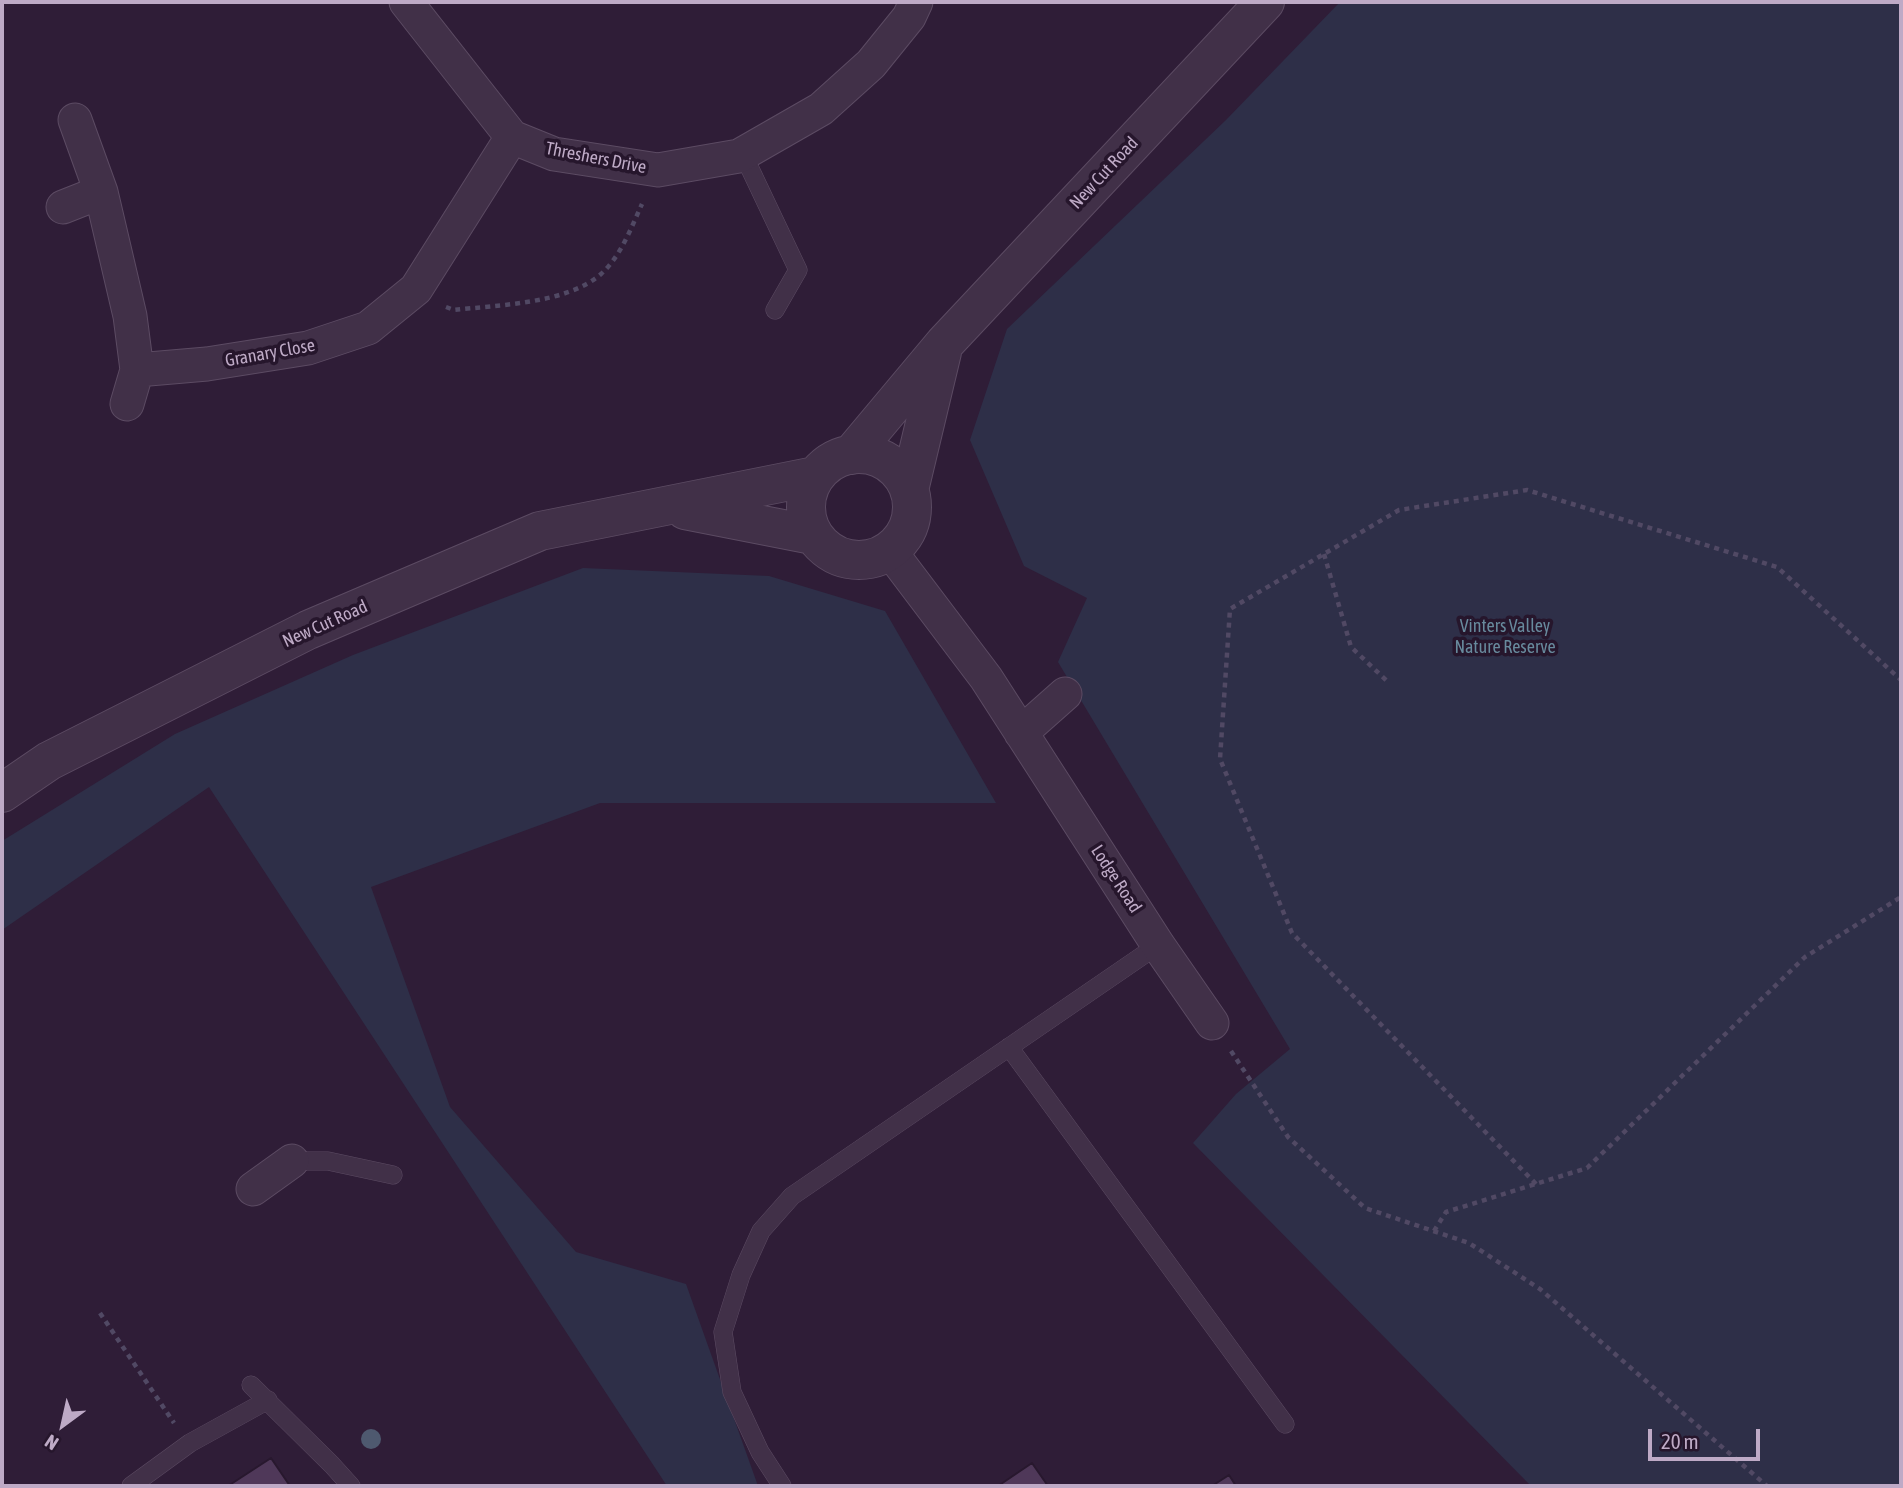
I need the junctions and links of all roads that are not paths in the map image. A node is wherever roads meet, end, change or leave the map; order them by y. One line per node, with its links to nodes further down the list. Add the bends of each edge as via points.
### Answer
1 (406, 2): 5 (street, Threshers Drive)
2 (916, 2): 6 (street, Threshers Drive, via 871,64 821,110)
3 (1265, 2): 10 (street, New Cut Road)
4 (75, 120): 7 (street)
5 (512, 136): 6 (street, Threshers Drive, via 554,154 658,170); 11 (street, Granary Close, via 416,289 368,328 308,348)
6 (743, 154): 9 (lane, via 798,270)
7 (101, 192): 8 (street); 11 (street, via 130,316)
8 (63, 207)
9 (775, 310)
10 (944, 344): 13 (street, New Cut Road); 15 (street, New Cut Road)
11 (137, 370): 12 (street)
12 (127, 404)
13 (852, 455): 14 (street, New Cut Road, via 831,462); 15 (street, via 887,462)
14 (816, 476): 16 (street, New Cut Road); 17 (street, via 805,505)
15 (909, 490): 18 (street, New Cut Road, via 909,524)
16 (669, 507): 17 (street, New Cut Road); 21 (street, New Cut Road, via 540,531 320,624 49,761)
17 (813, 535): 18 (street, New Cut Road, via 839,557 856,561)
18 (890, 551): 20 (street, Lodge Road, via 986,678)
19 (1065, 694): 20 (street)
20 (1021, 733): 22 (street, Lodge Road)
21 (2, 793)
22 (1158, 945): 23 (street, Lodge Road); 24 (lane)
23 (1212, 1023)
24 (1009, 1047): 30 (lane); 33 (lane, via 792,1196 761,1231 723,1332 732,1392)
25 (292, 1161): 26 (lane, via 328,1161); 27 (street)
26 (393, 1175)
27 (253, 1189)
28 (251, 1385): 29 (lane)
29 (268, 1400): 31 (lane, via 190,1443); 32 (lane)
30 (1285, 1424)
31 (131, 1486)
32 (351, 1486)
33 (782, 1486)

